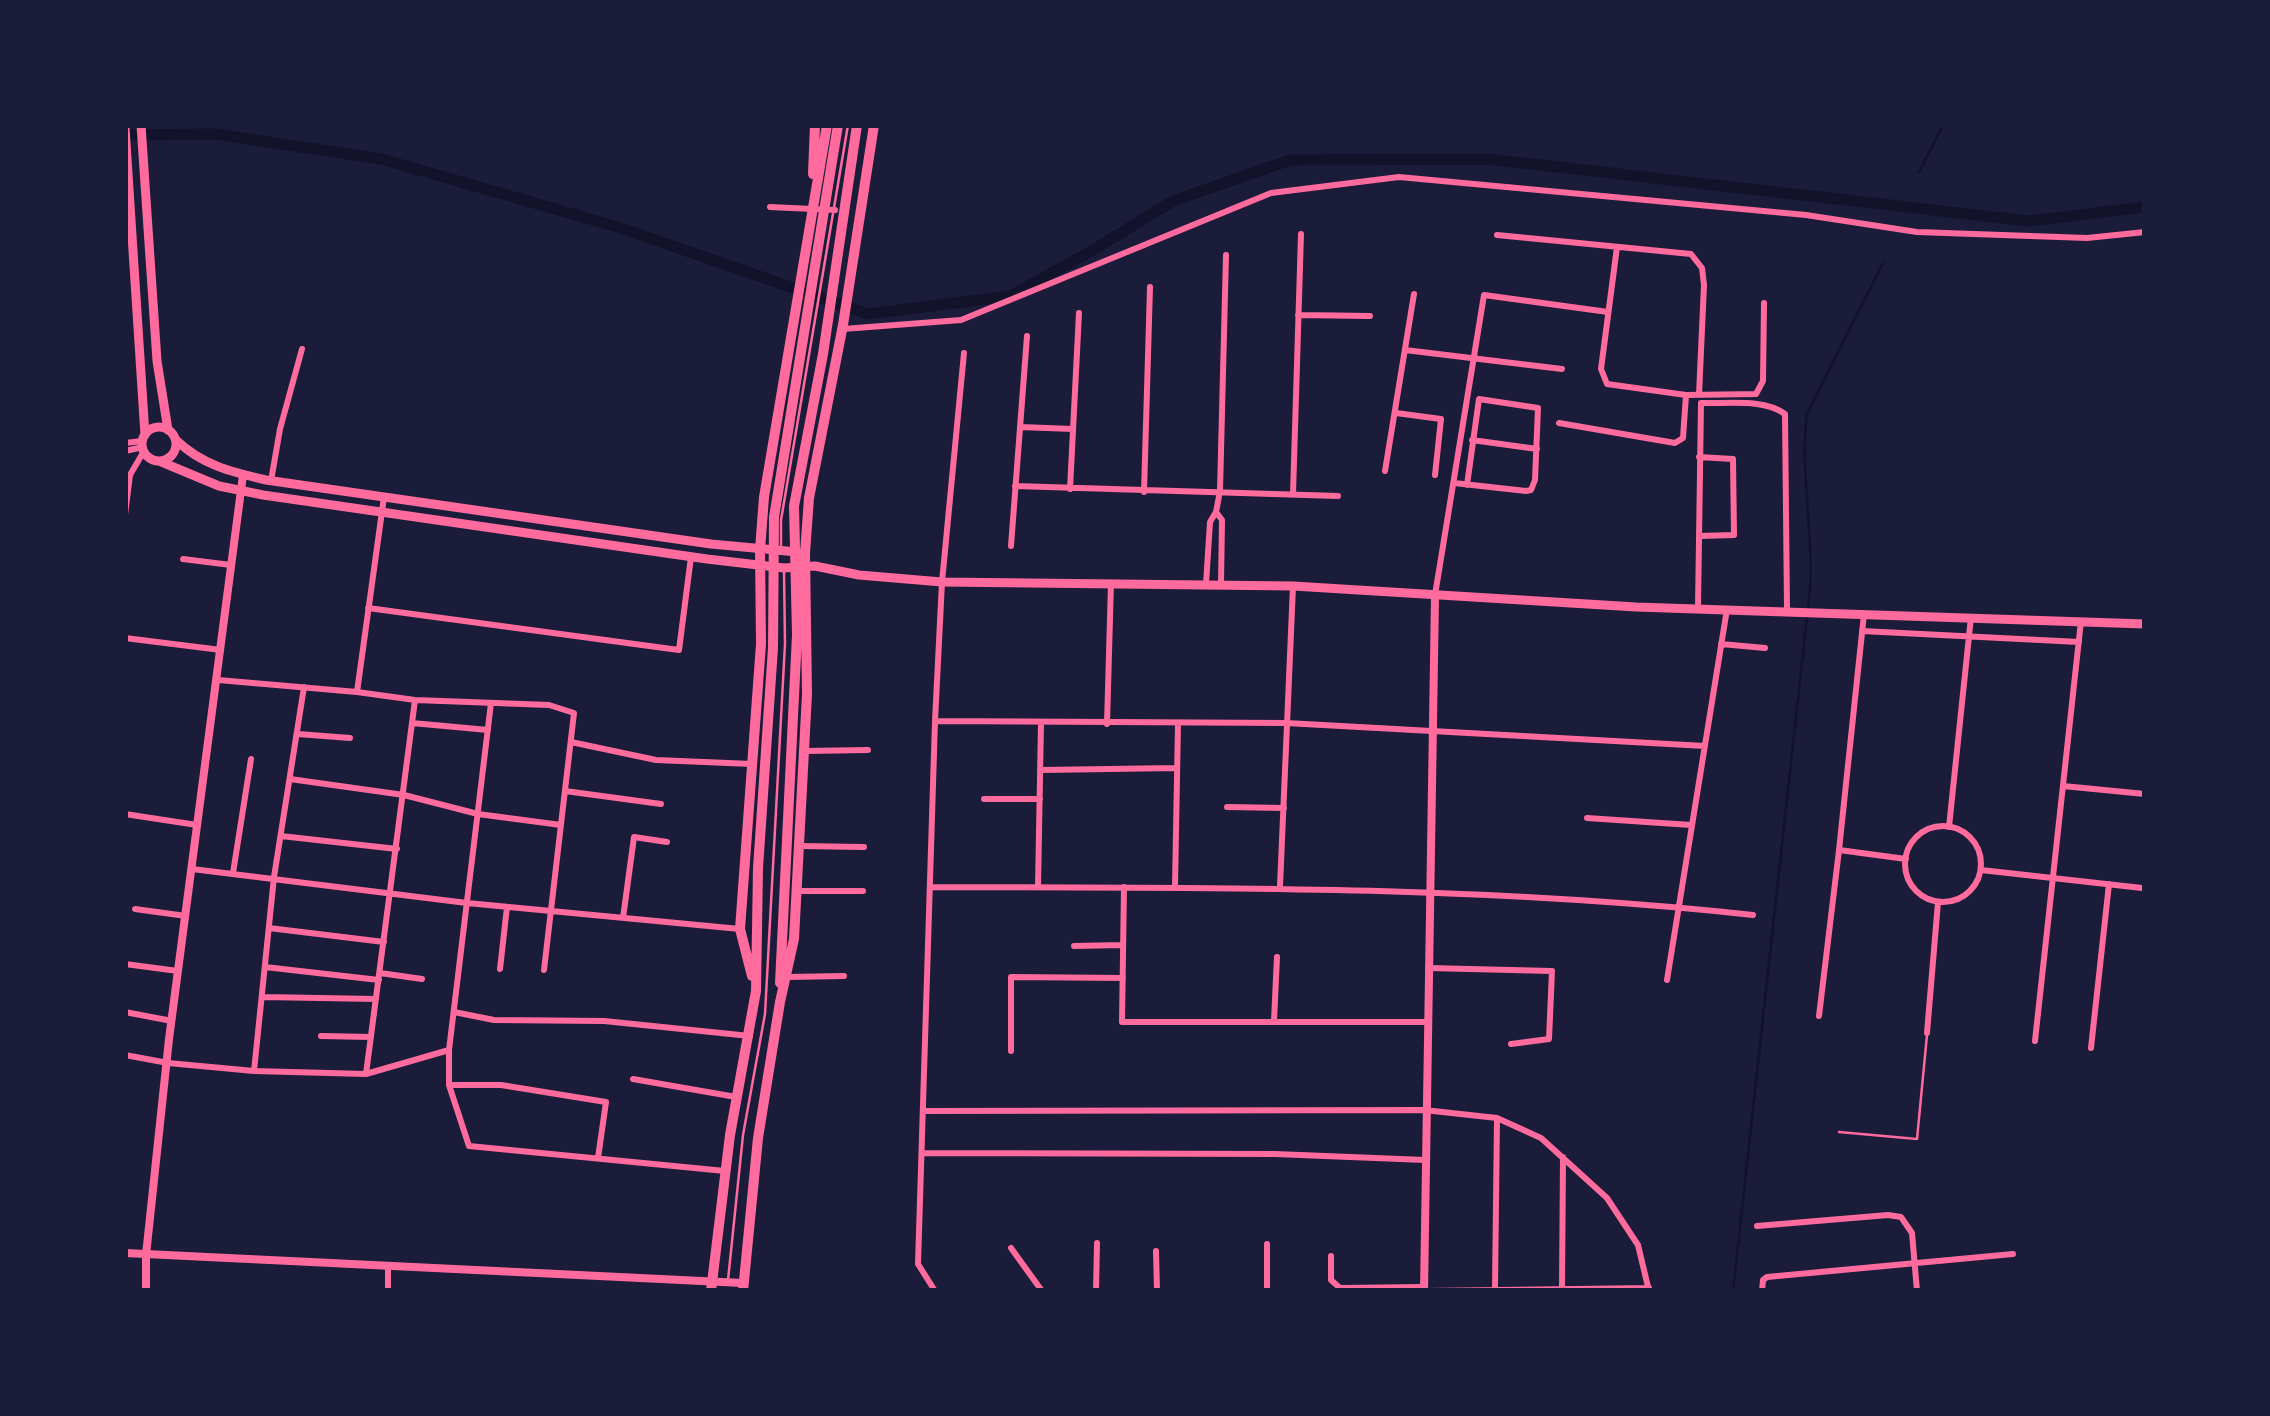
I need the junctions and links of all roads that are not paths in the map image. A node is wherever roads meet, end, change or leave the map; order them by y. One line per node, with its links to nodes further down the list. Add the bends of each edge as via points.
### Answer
1 (141, 125): 37 (main road)
2 (815, 125): 10 (highway)
3 (828, 125): 10 (highway)
4 (838, 125): 185 (highway, via 774,517)
5 (848, 125): 11 (lane)
6 (857, 125): 188 (highway, via 794,506 797,635)
7 (874, 125): 24 (highway)
8 (125, 128): 41 (main road)
9 (770, 208): 10 (street)
10 (812, 208): 11 (street); 65 (highway)
11 (836, 210): 66 (lane)
12 (2145, 232): 24 (street, via 2049,238 1917,232 1806,214 1398,177 1271,193 961,320)
13 (1301, 234): 22 (street)
14 (1497, 235): 15 (street)
15 (1617, 248): 20 (street); 32 (street, via 1684,251 1702,268)
16 (1226, 254): 55 (street)
17 (1150, 287): 56 (street)
18 (1414, 294): 27 (street)
19 (1764, 302): 32 (street, via 1763,381 1756,394)
20 (1608, 312): 29 (street, via 1484,294); 31 (street, via 1601,369 1607,384)
21 (1079, 313): 36 (street)
22 (1298, 314): 23 (street); 57 (street)
23 (1370, 316)
24 (842, 327): 67 (highway)
25 (1027, 336): 35 (street)
26 (302, 349): 49 (street)
27 (1405, 350): 29 (street); 33 (street)
28 (964, 353): 74 (street)
29 (1474, 358): 30 (street); 50 (street)
30 (1562, 369)
31 (1686, 395): 32 (street); 34 (street, via 1683,438 1675,443)
32 (1700, 395)
33 (1396, 413): 46 (street); 48 (street, via 1442,419)
34 (1559, 422)
35 (1020, 427): 36 (street); 52 (street)
36 (1073, 429): 53 (street)
37 (168, 430): 38 (main road); 41 (main road, via 156,427)
38 (176, 440): 45 (main road, via 173,453); 47 (main road, via 192,455)
39 (1472, 440): 42 (street); 42 (street, via 1479,398 1538,408); 51 (street)
40 (125, 443): 41 (street)
41 (143, 443): 43 (street); 45 (main road, via 150,458); 62 (street)
42 (1538, 449): 51 (street, via 1531,490)
43 (125, 451)
44 (1699, 457): 63 (street); 63 (street, via 1733,459 1734,536); 83 (street, via 1701,403 1758,405 1786,414)
45 (160, 461): 54 (main road)
46 (1385, 471)
47 (243, 475): 49 (main road); 54 (street)
48 (1435, 475)
49 (271, 480): 59 (main road)
50 (1454, 483): 51 (street); 79 (street)
51 (1468, 485)
52 (1015, 486): 53 (street); 64 (street)
53 (1070, 488): 56 (street)
54 (240, 490): 60 (main road); 70 (street)
55 (1220, 491): 56 (street); 57 (street); 61 (street)
56 (1144, 492)
57 (1292, 494): 58 (street)
58 (1338, 496)
59 (384, 497): 60 (street); 65 (main road)
60 (381, 512): 68 (main road); 81 (street)
61 (1216, 512): 76 (street); 77 (street, via 1222,520)
62 (125, 514)
63 (1699, 536): 80 (street)
64 (1011, 546)
65 (760, 550): 66 (main road); 71 (highway)
66 (781, 551): 67 (main road); 73 (lane)
67 (805, 553): 72 (highway)
68 (691, 557): 71 (main road); 81 (street, via 679,650)
69 (183, 558): 70 (street)
70 (231, 565): 94 (street)
71 (760, 566): 73 (main road); 115 (highway)
72 (811, 567): 73 (main road); 74 (main road); 113 (highway)
73 (784, 568): 232 (lane, via 764,1014)
74 (942, 582): 75 (main road); 100 (street)
75 (1111, 583): 76 (main road); 103 (street)
76 (1206, 584): 77 (main road)
77 (1221, 584): 78 (main road)
78 (1292, 586): 79 (main road); 105 (street)
79 (1435, 596): 80 (main road); 107 (street)
80 (1698, 607): 82 (main road)
81 (368, 608): 97 (street)
82 (1727, 608): 83 (main road); 92 (street)
83 (1787, 610): 84 (main road)
84 (1864, 614): 85 (main road); 88 (street)
85 (1971, 616): 86 (main road); 89 (street)
86 (2081, 621): 87 (main road); 91 (street)
87 (2145, 624)
88 (1862, 630): 89 (street); 140 (street)
89 (1969, 636): 91 (street); 134 (street)
90 (125, 638): 94 (street)
91 (2079, 642): 119 (street)
92 (1721, 644): 93 (street); 111 (street)
93 (1765, 648)
94 (221, 650): 95 (street)
95 (218, 680): 96 (street); 131 (street)
96 (304, 687): 97 (street); 108 (street)
97 (357, 692): 98 (street)
98 (415, 700): 99 (street); 102 (street)
99 (491, 703): 106 (street); 110 (street, via 574,713)
100 (935, 722): 101 (street); 148 (street)
101 (1041, 723): 103 (street); 117 (street)
102 (412, 724): 106 (street); 122 (street)
103 (1107, 724): 104 (street)
104 (1178, 724): 105 (street); 116 (street)
105 (1286, 724): 107 (street); 127 (street)
106 (488, 730): 129 (street)
107 (1434, 731): 111 (street); 156 (street)
108 (298, 734): 109 (street); 118 (street)
109 (350, 738)
110 (571, 742): 115 (street, via 656,760); 120 (street)
111 (1705, 746): 132 (street)
112 (868, 750): 113 (street)
113 (805, 751): 137 (highway)
114 (251, 759): 144 (street)
115 (753, 764): 168 (highway)
116 (1178, 768): 117 (street); 149 (street)
117 (1041, 770): 123 (street)
118 (290, 779): 122 (street); 135 (street)
119 (2063, 786): 121 (street); 146 (street)
120 (565, 791): 125 (street); 133 (street)
121 (2145, 794)
122 (404, 795): 129 (street); 139 (street)
123 (1040, 798): 124 (street); 151 (street)
124 (984, 799)
125 (661, 804)
126 (1227, 807): 127 (street)
127 (1284, 808): 150 (street)
128 (125, 814): 131 (street)
129 (478, 814): 133 (street); 159 (street)
130 (1587, 818): 132 (street)
131 (198, 825): 142 (street)
132 (1691, 825): 161 (street)
133 (561, 826): 163 (street)
134 (1949, 827): 141 (street, via 1920,834); 143 (street, via 1974,842)
135 (281, 836): 139 (street); 145 (street)
136 (667, 842): 166 (street, via 634,837)
137 (800, 846): 138 (street); 154 (highway)
138 (864, 847)
139 (397, 849): 157 (street)
140 (1839, 850): 141 (street); 191 (street)
141 (1906, 859): 158 (street, via 1913,887)
142 (192, 868): 144 (street); 164 (street)
143 (1981, 870): 146 (street); 158 (street, via 1966,895)
144 (233, 873): 145 (street)
145 (274, 878): 157 (street); 167 (street)
146 (2053, 878): 147 (street); 199 (street)
147 (2109, 884): 153 (street); 201 (street)
148 (930, 886): 151 (street); 212 (street)
149 (1175, 886): 150 (street); 152 (street)
150 (1280, 886): 156 (street)
151 (1038, 887): 152 (street)
152 (1124, 887): 170 (street)
153 (2142, 888)
154 (797, 891): 155 (street); 181 (highway)
155 (864, 891)
156 (1432, 892): 161 (street); 176 (street)
157 (391, 893): 159 (street); 169 (street)
158 (1938, 902): 195 (street)
159 (467, 903): 160 (street); 190 (street)
160 (507, 907): 163 (street); 175 (street)
161 (1677, 907): 165 (street); 184 (street)
162 (135, 909): 164 (street)
163 (550, 912): 166 (street); 177 (street)
164 (186, 916): 178 (street)
165 (1753, 916)
166 (623, 918): 168 (street)
167 (269, 928): 169 (street); 174 (street)
168 (740, 928): 185 (highway)
169 (384, 942): 179 (street)
170 (1123, 945): 171 (street); 183 (street)
171 (1074, 946)
172 (1277, 957): 193 (street)
173 (125, 964): 178 (street)
174 (265, 966): 179 (street); 186 (street)
175 (500, 968)
176 (1428, 968): 194 (street); 200 (street, via 1552,971 1549,1040)
177 (544, 970)
178 (178, 971): 192 (street)
179 (379, 976): 182 (street); 187 (street)
180 (844, 976): 181 (street)
181 (786, 977): 188 (highway)
182 (422, 978)
183 (1123, 978): 193 (street, via 1122,1022); 203 (street, via 1011,977)
184 (1667, 980)
185 (756, 991): 197 (highway)
186 (262, 997): 187 (street); 206 (street)
187 (376, 999): 198 (street)
188 (780, 1002): 233 (highway)
189 (125, 1012): 192 (street)
190 (454, 1012): 197 (street); 202 (street)
191 (1819, 1016)
192 (172, 1020): 205 (street)
193 (1274, 1021): 194 (street)
194 (1426, 1022): 211 (street)
195 (1927, 1033): 214 (lane, via 1917,1140)
196 (321, 1036): 198 (street)
197 (750, 1036): 210 (highway)
198 (371, 1037): 207 (street)
199 (2036, 1042)
200 (1510, 1044)
201 (2091, 1048)
202 (450, 1050): 207 (street); 209 (street)
203 (1011, 1051)
204 (125, 1055): 205 (street)
205 (168, 1063): 206 (street); 227 (street)
206 (254, 1071): 207 (street)
207 (366, 1074)
208 (633, 1078): 210 (street)
209 (450, 1085): 217 (street, via 470,1146); 217 (street, via 501,1085 606,1102)
210 (737, 1097): 219 (highway)
211 (1424, 1110): 212 (street); 213 (street); 218 (street)
212 (924, 1111): 215 (street)
213 (1497, 1118): 216 (street, via 1542,1138); 234 (street)
214 (1839, 1132)
215 (922, 1154): 218 (street); 240 (street, via 918,1264)
216 (1563, 1157): 235 (street); 237 (street, via 1607,1198 1638,1244)
217 (598, 1158): 219 (street)
218 (1424, 1160): 236 (street)
219 (725, 1171): 231 (highway)
220 (1757, 1226): 229 (street, via 1901,1217 1912,1233)
221 (1097, 1243): 242 (street)
222 (1267, 1244): 244 (street)
223 (1011, 1248): 241 (street)
224 (1156, 1251): 243 (street)
225 (125, 1254): 227 (street)
226 (2013, 1254): 229 (street)
227 (146, 1255): 230 (street); 238 (street)
228 (1331, 1256): 236 (street, via 1331,1280 1340,1288)
229 (1915, 1263): 245 (street, via 1767,1277); 246 (street)
230 (388, 1266): 231 (street); 239 (street)
231 (712, 1286): 232 (street)
232 (728, 1286): 233 (street)
233 (743, 1287)
234 (1496, 1288): 235 (street); 236 (street)
235 (1562, 1288): 237 (street)
236 (1424, 1290)
237 (1649, 1290)
238 (146, 1291)
239 (388, 1291)
240 (936, 1291)
241 (1042, 1291)
242 (1096, 1291)
243 (1157, 1291)
244 (1267, 1291)
245 (1762, 1291)
246 (1917, 1291)

